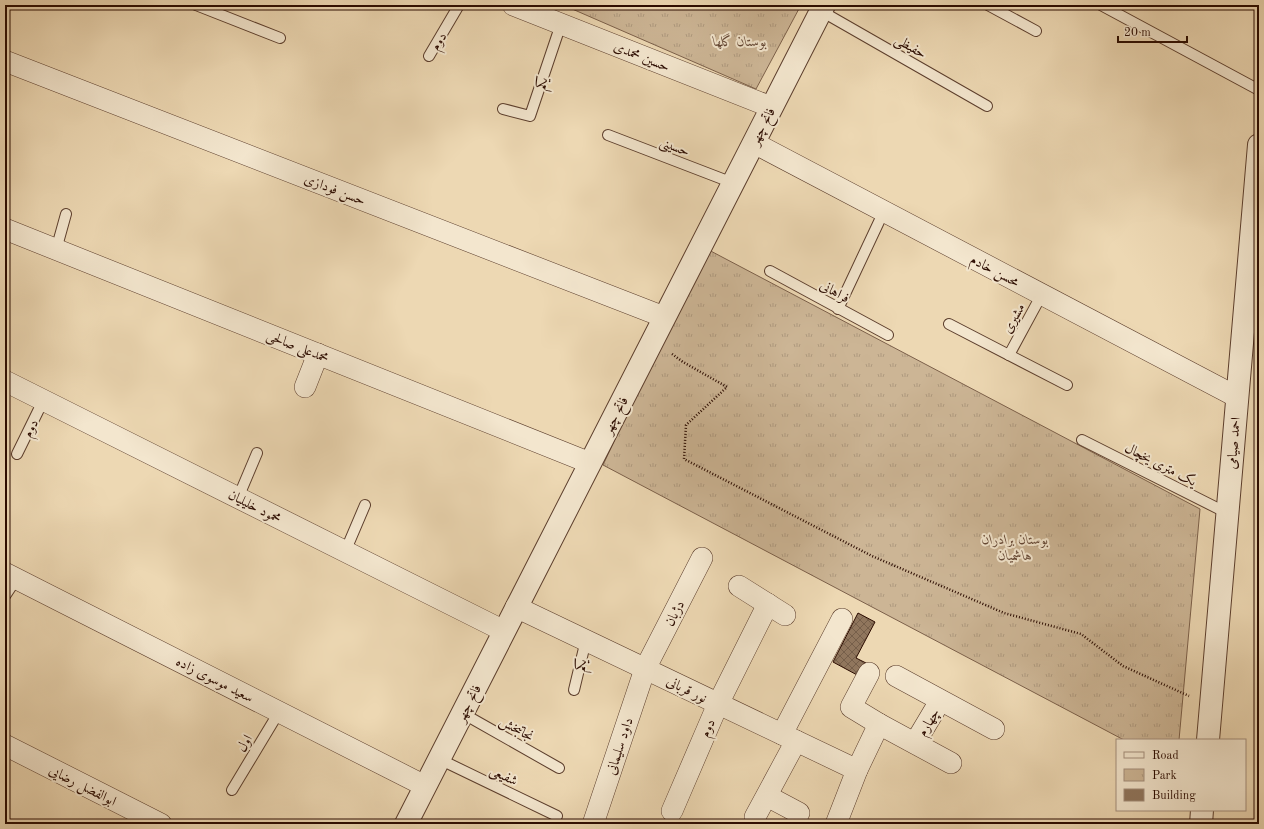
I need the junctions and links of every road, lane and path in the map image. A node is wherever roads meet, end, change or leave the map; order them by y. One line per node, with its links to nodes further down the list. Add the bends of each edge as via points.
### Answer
1 (196, 5): 9 (lane)
2 (459, 5): 10 (lane, دوم)
3 (513, 5): 7 (street, حسین محمدی)
4 (988, 5): 8 (lane)
5 (1101, 5): 12 (lane)
6 (822, 8): 13 (lane, حفیظی); 14 (street, فاتح چهر)
7 (561, 24): 14 (street, حسین محمدی); 15 (lane, یکم, via 530,116)
8 (1036, 31)
9 (280, 38)
10 (429, 56)
11 (6, 65): 27 (street, حسن فودازی)
12 (1259, 90)
13 (987, 106)
14 (771, 108): 17 (street, فاتح چهر)
15 (504, 109)
16 (608, 135): 19 (lane, حسینی)
17 (754, 143): 19 (street, فاتح چهر); 20 (street, محسن خادم)
18 (1259, 145): 36 (street, احمد صیامی)
19 (733, 183): 27 (street, فاتح چهر)
20 (884, 211): 25 (street, محسن خادم); 26 (lane)
21 (66, 214): 23 (lane)
22 (5, 229): 23 (street, محمدعلی صالحی)
23 (56, 250): 31 (street, محمدعلی صالحی)
24 (770, 270): 26 (lane, فراهانی)
25 (1042, 294): 32 (lane, مشیری); 36 (street, محسن خادم)
26 (838, 309): 29 (lane, فراهانی)
27 (664, 317): 30 (street, فاتح چهر)
28 (949, 324): 32 (lane, مشیری)
29 (888, 335)
30 (653, 340): 41 (street, فاتح چهر); 60 (path, via 683,362 727,387 686,425 684,459 872,556 1004,613 1081,634 1123,666)
31 (318, 354): 35 (street); 41 (street, محمدعلی صالحی)
32 (1009, 355): 34 (lane, مشیری)
33 (5, 381): 37 (street, محمود خلیلیان)
34 (1067, 385)
35 (305, 386)
36 (1237, 397): 44 (street, احمد صیامی)
37 (43, 401): 40 (lane, دوم); 42 (street, محمود خلیلیان)
38 (1082, 440): 44 (lane, یک متری یخچال)
39 (257, 453): 42 (lane)
40 (17, 454)
41 (590, 463): 50 (street, فاتح چهر)
42 (238, 498): 45 (street, محمود خلیلیان)
43 (365, 505): 45 (lane)
44 (1227, 513): 60 (street, احمد صیامی)
45 (345, 552): 52 (street, محمود خلیلیان)
46 (702, 558): 54 (street, دژبان)
47 (11, 576): 49 (lane); 61 (street, سعید موسوی زاده)
48 (739, 586): 59 (street, دوم, via 777,609)
49 (5, 596)
50 (516, 607): 52 (street, فاتح چهر); 53 (street, نور قربانی)
51 (842, 619): 65 (street)
52 (504, 631): 62 (street, فاتح چهر)
53 (586, 640): 54 (street, نور قربانی); 57 (lane, یکم)
54 (645, 669): 59 (street, نور قربانی); 83 (street, داود سلیمانی)
55 (869, 673): 63 (street, via 851,707)
56 (896, 676): 58 (street)
57 (574, 690)
58 (940, 701): 64 (street); 67 (street, چهارم)
59 (718, 704): 65 (street, نور قربانی); 76 (street, دوم)
60 (1211, 706): 66 (street, احمد صیامی)
61 (279, 712): 73 (street, سعید موسوی زاده); 74 (lane, اول)
62 (462, 713): 69 (street, فاتح چهر); 71 (lane, نجاتبخش)
63 (879, 724): 67 (street); 72 (street)
64 (994, 728)
65 (789, 738): 72 (street, نور قربانی); 75 (street)
66 (1208, 739)
67 (915, 743): 70 (street)
68 (5, 745): 81 (street, ابوالفضل رضایی)
69 (439, 759): 73 (street, فاتح چهر); 79 (lane, شفیعی)
70 (951, 763)
71 (558, 768)
72 (857, 770): 84 (street)
73 (425, 786): 82 (street, فاتح چهر)
74 (232, 790)
75 (767, 796): 78 (street); 80 (street)
76 (672, 811)
77 (1202, 811): 85 (street)
78 (799, 813)
79 (557, 816)
80 (755, 817)
81 (161, 824)
82 (406, 824)
83 (593, 824)
84 (836, 824)
85 (1201, 824)

